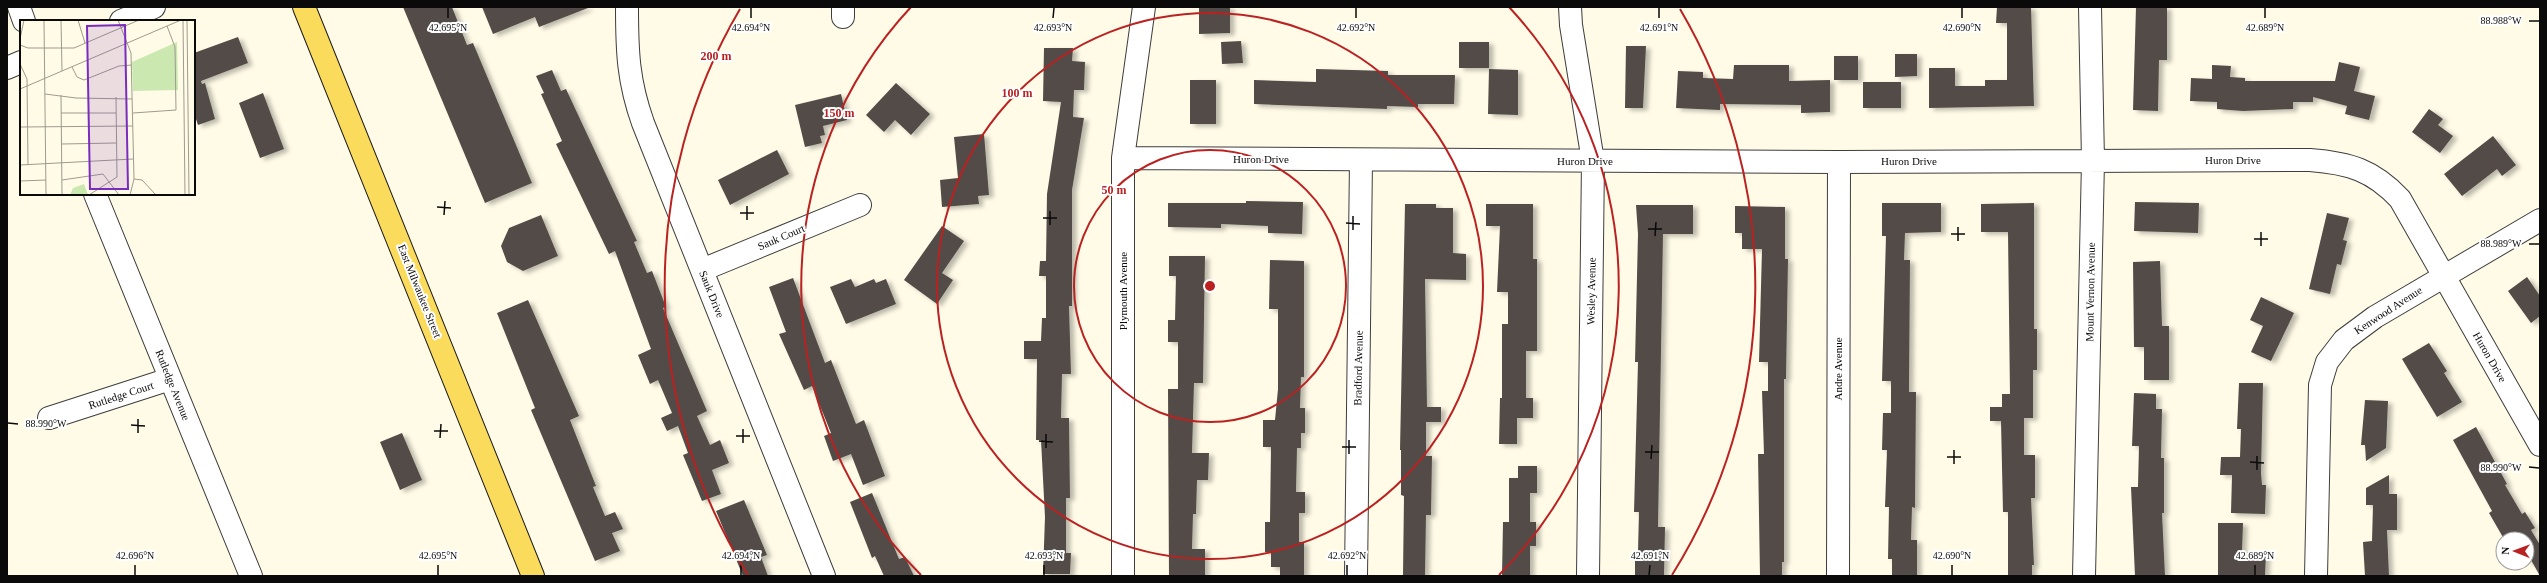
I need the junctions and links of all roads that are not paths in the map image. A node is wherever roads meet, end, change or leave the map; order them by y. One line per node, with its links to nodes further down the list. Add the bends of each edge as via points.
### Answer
1 (18, 7): 8 (street)
2 (154, 7): 9 (street)
3 (304, 7): 26 (main road, East Milwaukee Street)
4 (627, 7): 20 (street, Sauk Drive, via 627,65 633,96)
5 (1144, 7): 12 (street, Plymouth Avenue)
6 (1570, 7): 14 (street, Wesley Avenue)
7 (2090, 7): 15 (street, Mount Vernon Avenue)
8 (24, 20)
9 (123, 20)
10 (20, 62): 11 (street)
11 (7, 68)
12 (1123, 158): 13 (street, Huron Drive); 28 (street, Plymouth Avenue)
13 (1361, 160): 14 (street, Huron Drive); 29 (street, Bradford Avenue)
14 (1593, 161): 16 (street, Huron Drive); 30 (street, Wesley Avenue)
15 (2093, 161): 16 (street, Huron Drive); 21 (street, Huron Drive, via 2310,160 2357,168 2374,176 2400,199); 32 (street, Mount Vernon Avenue)
16 (1839, 162): 31 (street, Andre Avenue)
17 (95, 195): 22 (street, Rutledge Avenue)
18 (860, 204): 20 (street, Sauk Court)
19 (2540, 220): 21 (street, Kenwood Avenue)
20 (702, 270): 27 (street, Sauk Drive)
21 (2443, 276): 24 (street, Huron Drive); 33 (street, Kenwood Avenue, via 2375,317 2344,340 2327,362 2320,385)
22 (170, 379): 23 (street, Rutledge Court); 25 (street, Rutledge Avenue)
23 (49, 418)
24 (2540, 445)
25 (251, 576)
26 (533, 576)
27 (824, 576)
28 (1123, 576)
29 (1356, 576)
30 (1588, 576)
31 (1838, 576)
32 (2084, 576)
33 (2316, 576)

